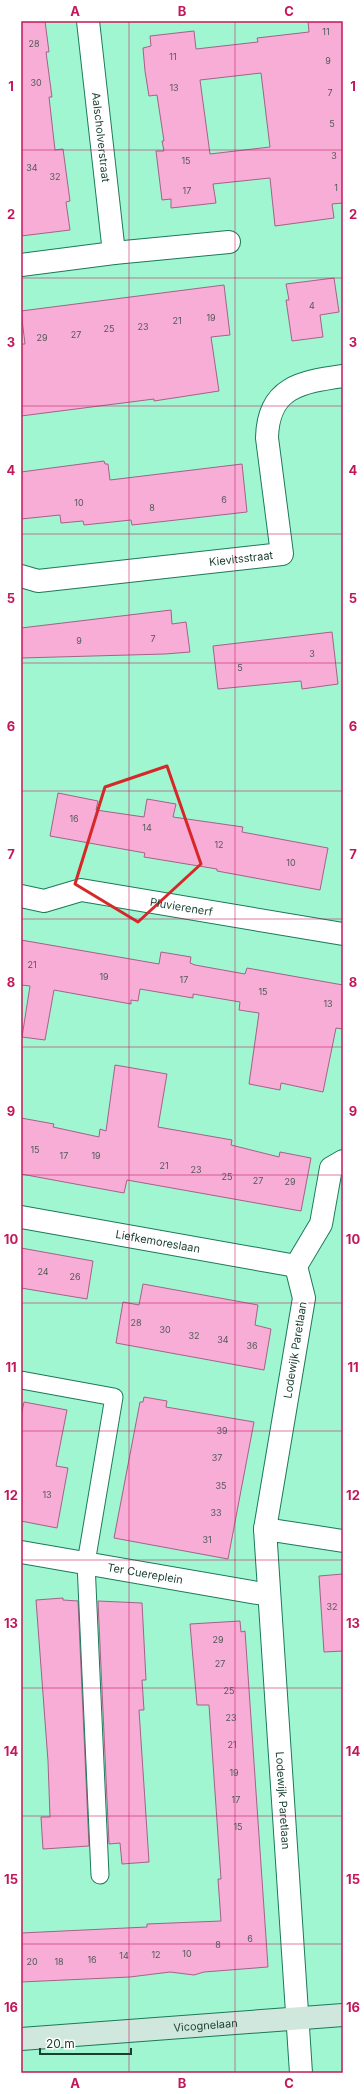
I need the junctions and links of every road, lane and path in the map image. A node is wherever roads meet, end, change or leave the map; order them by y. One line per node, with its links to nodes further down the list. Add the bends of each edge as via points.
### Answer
1 (88, 21): 3 (street, Aalscholverstraat)
2 (229, 242): 3 (street)
3 (114, 253): 4 (street)
4 (21, 265)
5 (343, 376): 6 (street, Kievitsstraat, via 300,384 286,393 274,406 267,420 267,438 282,554 38,581)
6 (21, 576)
7 (21, 896): 8 (street, Pluvierenerf, via 44,901 81,890)
8 (343, 934)
9 (343, 1162): 11 (street, via 331,1168 320,1224)
10 (21, 1217): 11 (street, Liefkemoreslaan)
11 (296, 1266): 13 (street, Lodewijk Paretlaan, via 304,1298)
12 (21, 1380): 16 (lane, via 114,1397)
13 (265, 1529): 14 (street); 17 (street, Lodewijk Paretlaan)
14 (343, 1541)
15 (21, 1552): 16 (street, Ter Cuereplein)
16 (86, 1562): 17 (street, Ter Cuereplein); 18 (lane)
17 (269, 1595): 20 (street, Lodewijk Paretlaan)
18 (100, 1875)
19 (343, 2015): 20 (street, Vicognelaan)
20 (297, 2018): 21 (street, Vicognelaan); 22 (street, Lodewijk Paretlaan)
21 (21, 2039)
22 (300, 2073)

